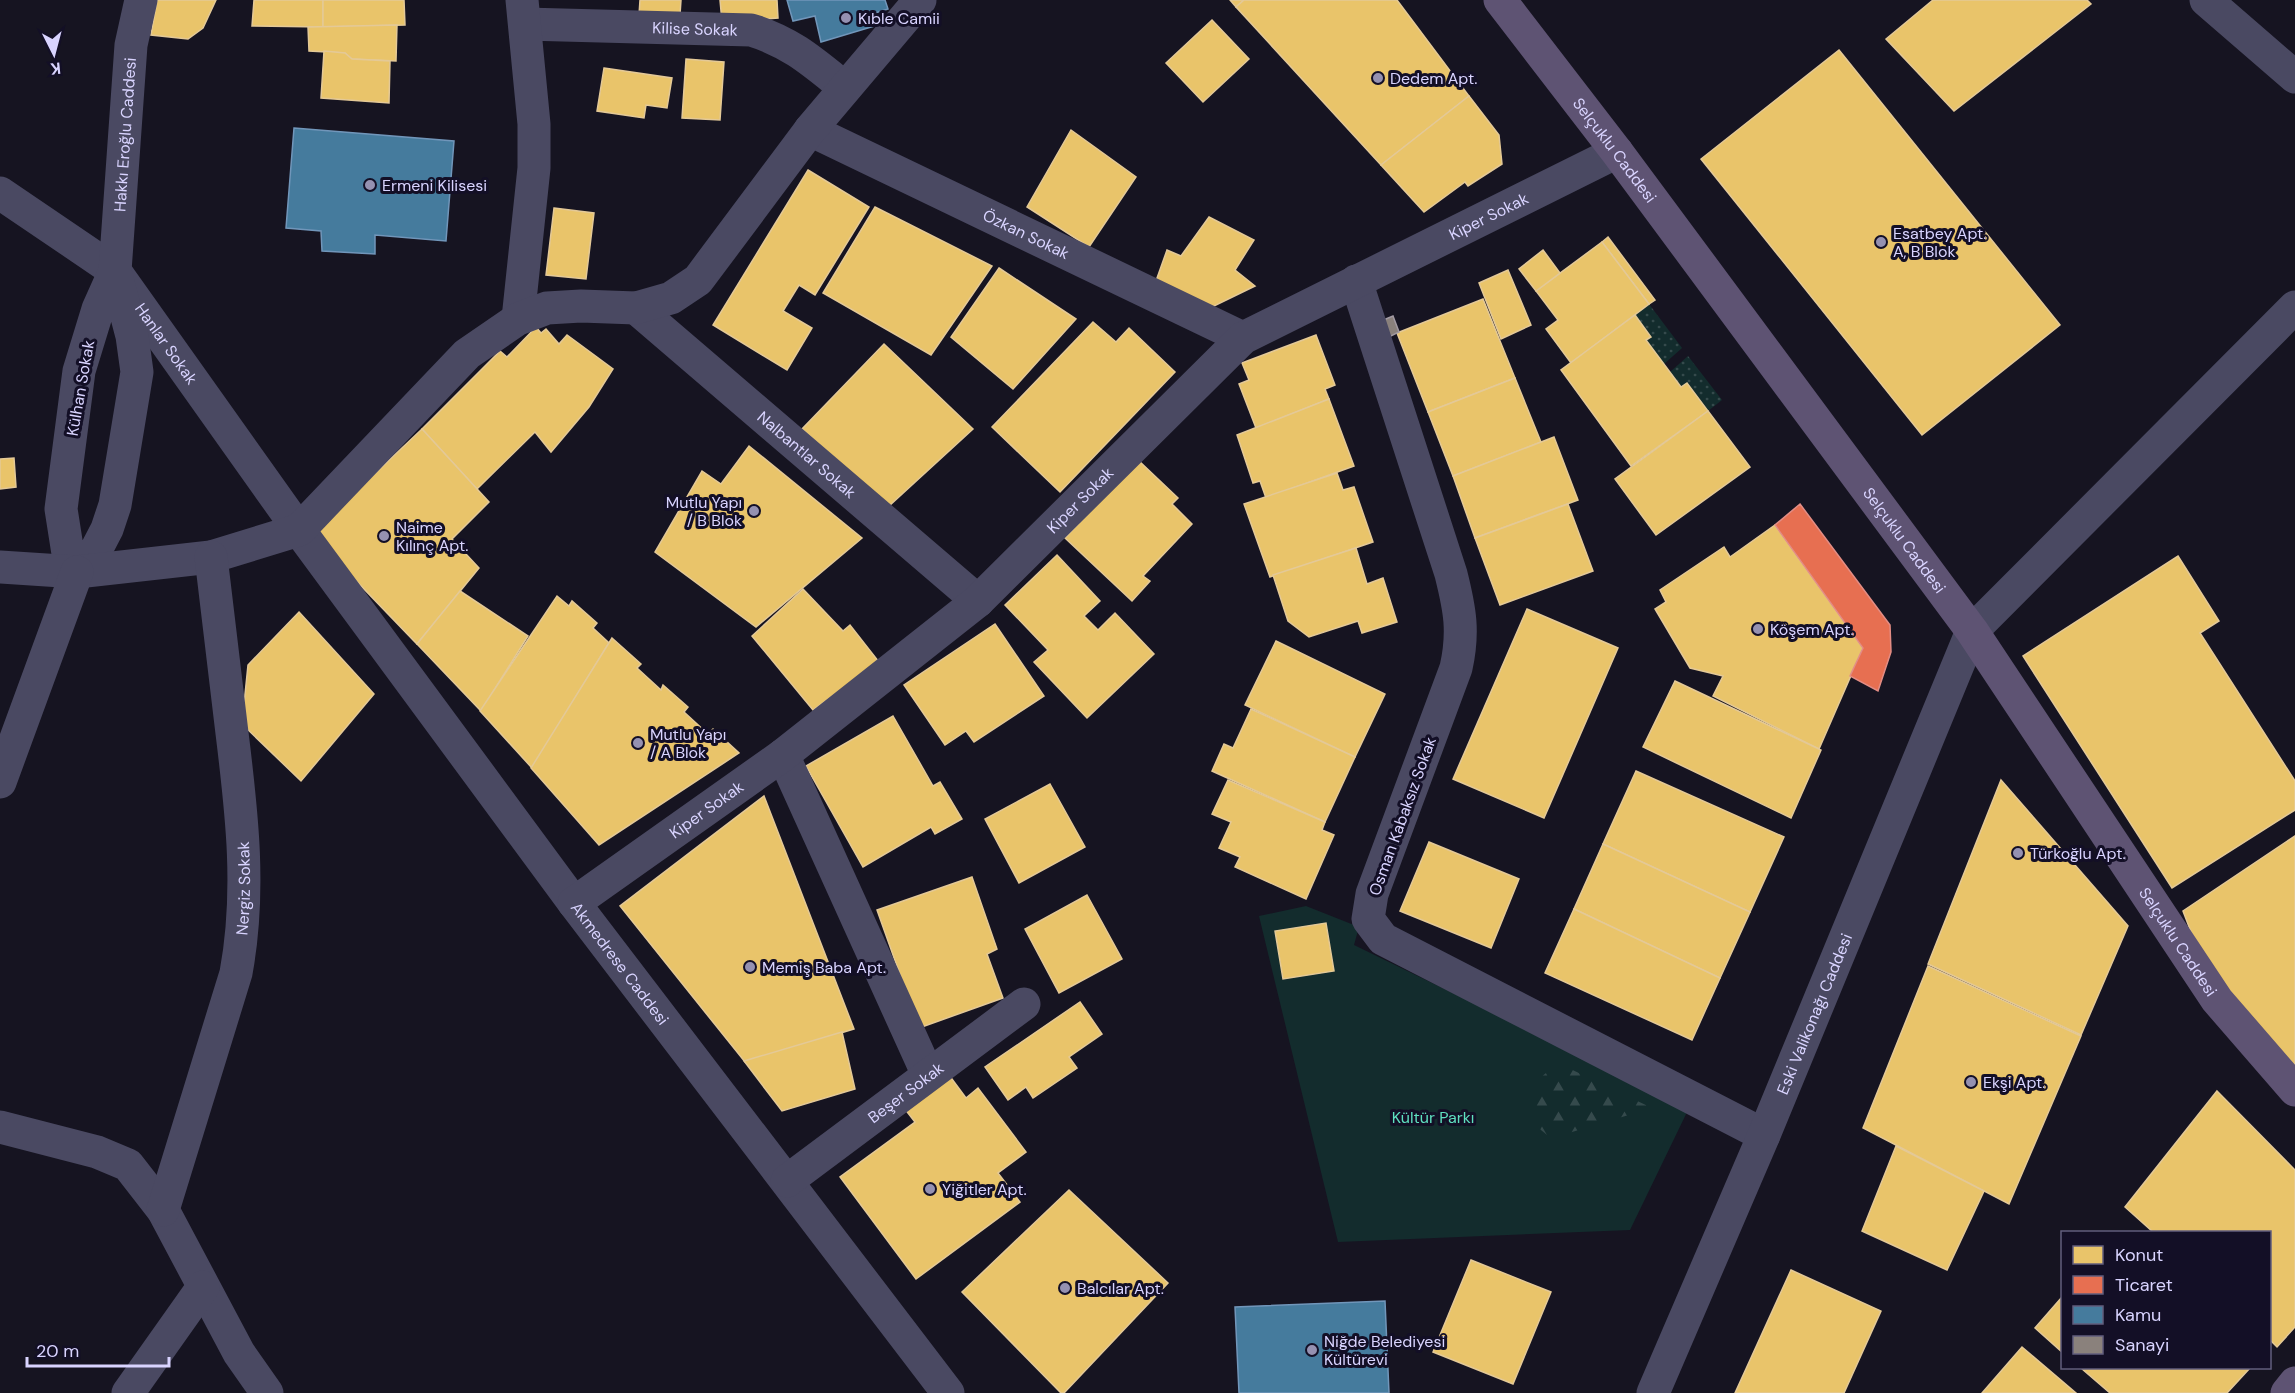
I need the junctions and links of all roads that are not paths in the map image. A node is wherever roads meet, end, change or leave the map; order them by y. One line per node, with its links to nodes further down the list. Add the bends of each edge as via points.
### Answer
1 (141, 0): 11 (street, Hakkı Eroğlu Caddesi, via 130,45)
2 (920, 0): 7 (street)
3 (1500, 0): 9 (main road, Selçuklu Caddesi)
4 (2206, 0): 6 (street)
5 (524, 12): 7 (street, Kilise Sokak, via 752,30 777,38); 15 (street, Kilise Sokak, via 534,168)
6 (2295, 77)
7 (846, 88): 8 (street)
8 (810, 130): 14 (street, via 698,280 671,298); 16 (street, Özkan Sokak)
9 (1617, 152): 12 (street, Kiper Sokak); 22 (main road, Selçuklu Caddesi)
10 (0, 193): 11 (street, Hanlar Sokak)
11 (115, 271): 17 (street, Hanlar Sokak); 20 (street, Külhan Sokak, via 98,309 79,371 61,509 69,560); 20 (street, via 137,372 115,504 94,554)
12 (1356, 280): 16 (street, Kiper Sokak); 30 (street, Osman Kabaksız Sokak, via 1451,574 1462,640 1456,668 1372,894 1368,919 1383,939)
13 (2295, 307): 22 (street)
14 (636, 308): 15 (street, via 547,308); 21 (street, Nalbantlar Sokak)
15 (518, 319): 17 (street, via 467,354)
16 (1243, 338): 21 (street, Kiper Sokak)
17 (299, 530): 18 (street); 25 (street, Akmedrese Caddesi)
18 (211, 557): 20 (street); 32 (street, Nergiz Sokak, via 242,815 244,933 236,973)
19 (0, 567): 20 (street)
20 (77, 572): 24 (street)
21 (978, 601): 23 (street, Kiper Sokak)
22 (1972, 631): 28 (main road, Selçuklu Caddesi, via 2217,1000); 30 (street, Eski Valikonağı Caddesi)
23 (783, 755): 25 (street, Kiper Sokak); 27 (street)
24 (0, 782)
25 (574, 903): 31 (street, Akmedrese Caddesi)
26 (1024, 1004): 27 (street, Beşer Sokak)
27 (928, 1076): 31 (street, Beşer Sokak)
28 (2295, 1090)
29 (0, 1127): 32 (street, via 97,1152 128,1165)
30 (1764, 1135): 38 (street, Eski Valikonağı Caddesi)
31 (787, 1181): 37 (street, Akmedrese Caddesi)
32 (162, 1210): 33 (street)
33 (203, 1287): 35 (street); 36 (street, via 239,1353)
34 (2295, 1383): 39 (main road)
35 (128, 1393)
36 (267, 1393)
37 (948, 1393)
38 (1653, 1393)
39 (2287, 1393)

